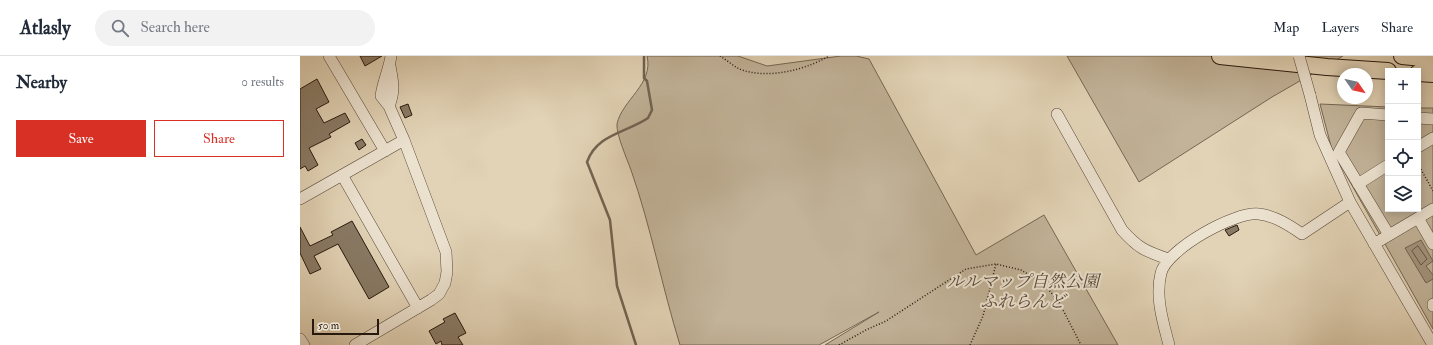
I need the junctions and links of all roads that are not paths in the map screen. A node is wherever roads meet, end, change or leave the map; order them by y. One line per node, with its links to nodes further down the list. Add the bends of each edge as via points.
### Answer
1 (329, 56): 17 (street)
2 (1220, 56): 7 (highway)
3 (1299, 56): 22 (street, bridge, via 1320,135)
4 (1402, 56): 5 (highway)
5 (1433, 59)
6 (390, 61): 15 (street, via 394,84 389,106)
7 (1385, 71)
8 (1421, 73): 9 (highway)
9 (1433, 74)
10 (1057, 114): 28 (street, via 1122,230 1135,245)
11 (1385, 116): 20 (street, via 1361,113 1339,152)
12 (1421, 118): 13 (street)
13 (1433, 119)
14 (1433, 138): 16 (street)
15 (404, 140): 17 (street); 29 (street, via 446,252 445,283 439,294)
16 (1421, 145)
17 (385, 151): 19 (street)
18 (1385, 167): 20 (street)
19 (342, 175): 21 (street); 29 (street)
20 (1358, 184): 25 (street)
21 (300, 199)
22 (1350, 202): 26 (street); 28 (street, via 1302,234 1280,220 1258,214 1234,217 1184,245)
23 (1433, 210): 24 (street)
24 (1418, 218): 25 (street); 27 (street)
25 (1389, 235): 26 (street)
26 (1374, 244): 34 (street)
27 (1433, 244)
28 (1168, 259): 33 (street, via 1161,272 1158,291)
29 (418, 308): 32 (street)
30 (300, 339): 31 (street)
31 (304, 345)
32 (355, 345)
33 (1168, 345)
34 (1433, 345)

